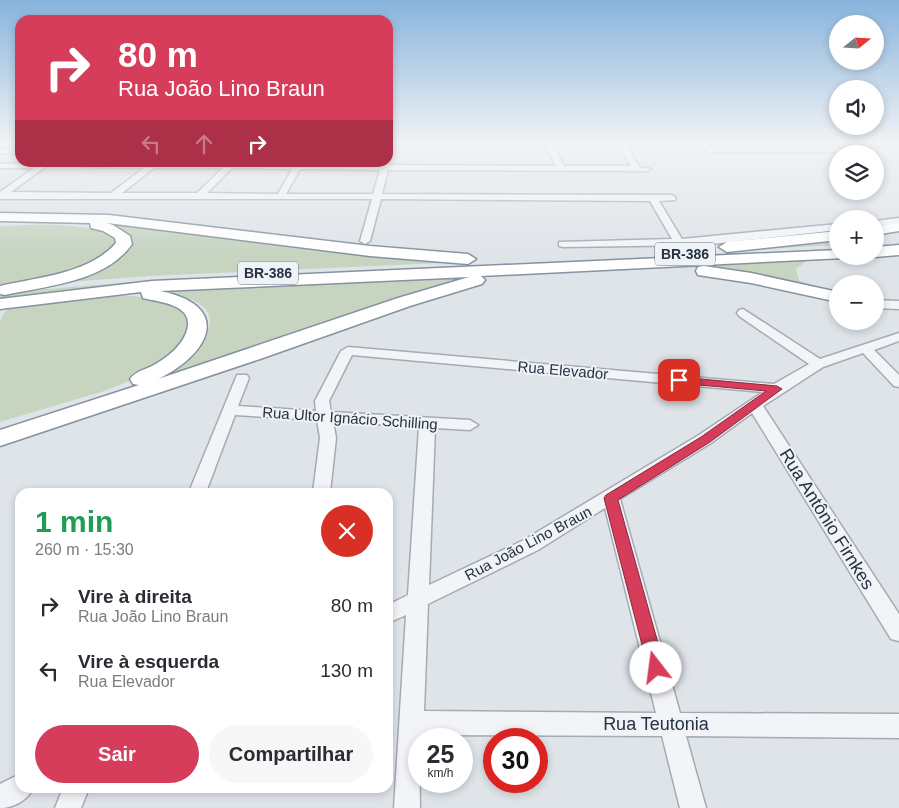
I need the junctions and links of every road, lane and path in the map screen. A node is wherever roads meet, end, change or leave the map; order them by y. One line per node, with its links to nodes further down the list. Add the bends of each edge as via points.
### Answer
1 (24, 180): 6 (street)
2 (133, 180): 7 (street)
3 (215, 180): 8 (street)
4 (290, 180): 9 (street)
5 (381, 180): 10 (street)
6 (1, 196): 7 (street)
7 (112, 196): 8 (street)
8 (198, 197): 9 (street)
9 (280, 197): 10 (street)
10 (375, 198): 11 (street); 21 (street)
11 (653, 198): 12 (street); 22 (street)
12 (672, 198)
13 (0, 217): 31 (highway, via 109,218 413,256)
14 (899, 221): 15 (street)
15 (884, 223)
16 (0, 224): 35 (highway, via 94,225 118,232 124,239 117,253 95,266)
17 (899, 227): 18 (highway)
18 (884, 230)
19 (829, 232): 22 (street)
20 (829, 233): 30 (highway)
21 (365, 241)
22 (678, 241): 24 (street)
23 (899, 243): 25 (highway)
24 (563, 244)
25 (884, 244)
26 (899, 250): 27 (highway)
27 (884, 251)
28 (829, 252): 30 (highway, BR-386)
29 (829, 254): 33 (highway, via 810,260 803,268 816,285)
30 (651, 260): 31 (highway, BR-386); 34 (highway)
31 (535, 265): 32 (highway, BR-386); 35 (highway, BR-386, via 158,278); 51 (highway, via 404,302)
32 (96, 291): 35 (highway, BR-386); 49 (highway, via 173,298 189,306 197,316 199,326 196,335 179,359 152,375)
33 (829, 292)
34 (829, 294)
35 (2, 295)
36 (884, 304): 37 (street)
37 (899, 305)
38 (744, 313): 41 (street)
39 (899, 337): 40 (street, Rua João Lino Braun)
40 (865, 348): 41 (street, Rua João Lino Braun); 43 (street)
41 (818, 364): 44 (street, Rua João Lino Braun)
42 (242, 378): 46 (street)
43 (899, 383)
44 (777, 389): 45 (street, Rua João Lino Braun); 47 (street, Rua Elevador, via 348,351 322,401)
45 (755, 406): 54 (street, Rua João Lino Braun); 57 (street, Rua Antônio Firnkes)
46 (229, 410): 47 (street, Rua Ultor Ignácio Schilling); 52 (street)
47 (326, 415): 48 (street, Rua Ultor Ignácio Schilling); 53 (street, via 328,438)
48 (426, 424): 50 (street, Rua Ultor Ignácio Schilling); 55 (street)
49 (0, 425)
50 (470, 425)
51 (0, 438)
52 (199, 488)
53 (322, 488)
54 (611, 498): 55 (street, Rua João Lino Braun, via 531,545); 59 (street)
55 (419, 600): 56 (street, Rua João Lino Braun); 58 (street)
56 (393, 612)
57 (899, 632)
58 (412, 723): 59 (street, Rua Teutonia); 65 (street)
59 (671, 724): 60 (street, Rua Teutonia); 66 (street)
60 (899, 726)
61 (15, 790): 63 (street)
62 (74, 793): 64 (street)
63 (0, 798)
64 (68, 808)
65 (407, 808)
66 (693, 808)

